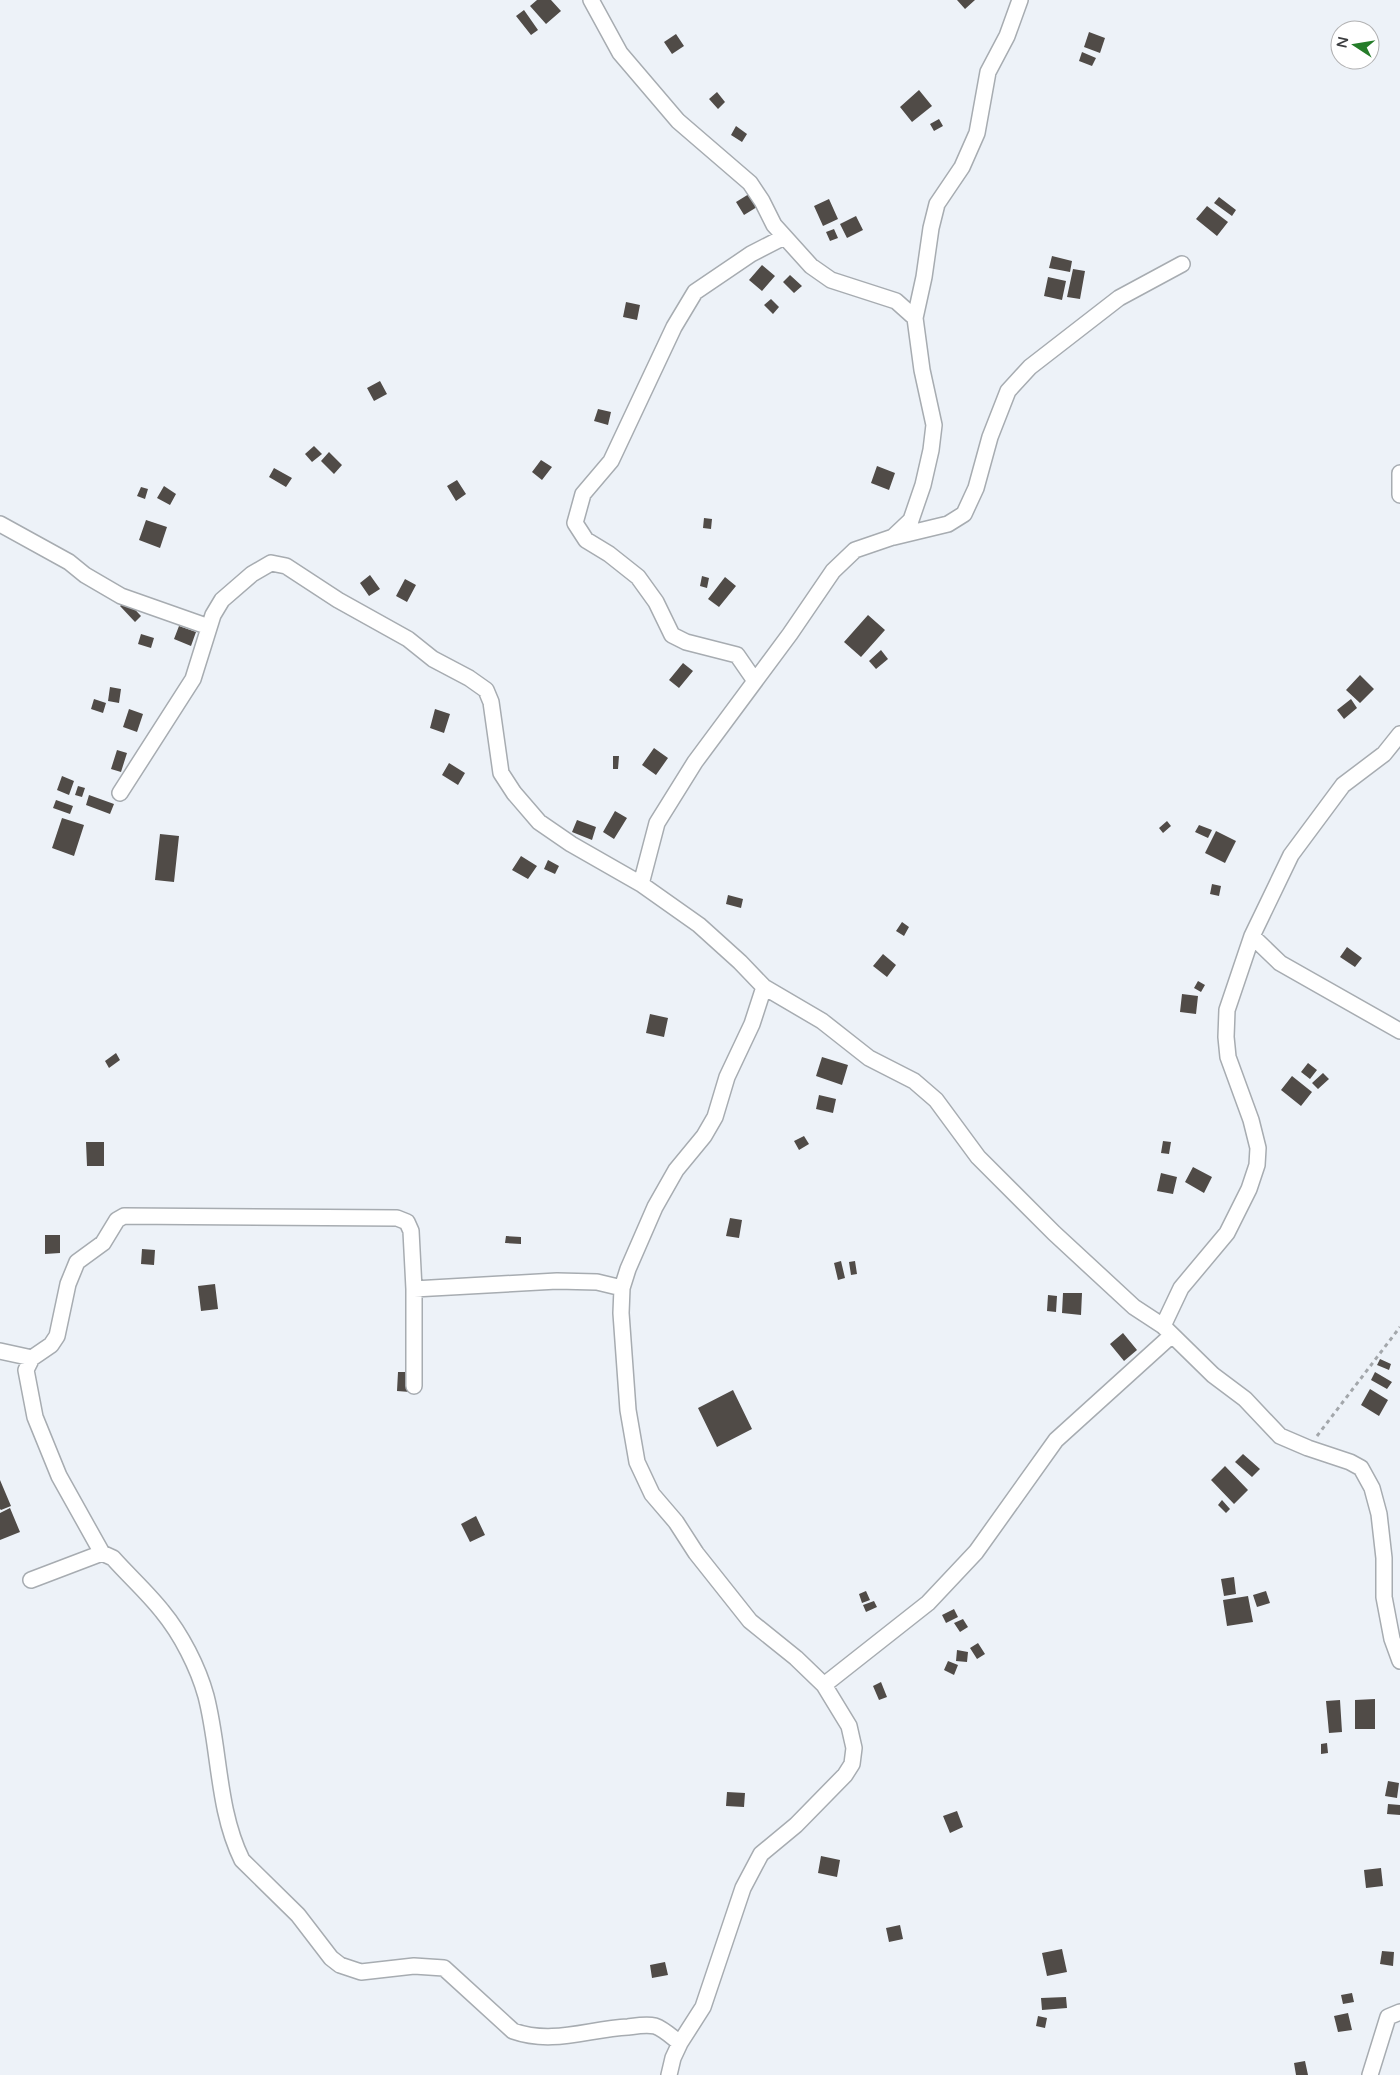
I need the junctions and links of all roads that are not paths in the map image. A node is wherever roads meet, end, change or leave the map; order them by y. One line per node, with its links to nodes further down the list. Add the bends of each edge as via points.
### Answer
1 (591, 0): 3 (street, via 620,53 678,121 750,182)
2 (1020, 0): 5 (street, via 988,72 978,133 962,167 937,204)
3 (784, 237): 5 (street, via 811,266 831,280 896,301); 11 (street, via 695,292 674,327 611,460 583,494 575,522 586,540 638,577 656,602 672,635 686,642 737,655)
4 (1182, 264): 9 (street, via 1119,298 1030,367 1008,391 990,437 976,488 964,514 948,524)
5 (915, 318): 9 (street, via 934,425 923,485 911,520)
6 (1400, 473): 7 (street)
7 (1400, 495)
8 (0, 524): 10 (street, via 69,562 121,596)
9 (893, 538): 11 (street, via 855,550 833,571)
10 (209, 627): 13 (street, via 193,679); 14 (street, via 222,600 252,574 271,563 286,566 486,690 491,702 501,773 514,792 539,822)
11 (755, 681): 14 (street, via 695,762 657,823)
12 (1400, 734): 15 (street, via 1384,754 1343,785 1296,847)
13 (120, 793)
14 (641, 884): 16 (street, via 699,925)
15 (1252, 936): 17 (street, via 1280,964); 20 (street, via 1227,1010 1226,1037 1228,1057 1258,1148 1257,1165 1249,1189 1226,1233 1181,1288)
16 (764, 987): 18 (street, via 715,1117 676,1170 656,1207); 20 (street, via 822,1020 869,1058 914,1081 936,1100 978,1156 1054,1233 1134,1307)
17 (1400, 1031)
18 (622, 1288): 19 (street, via 596,1282 557,1281); 27 (street, via 628,1410 637,1462 652,1494 750,1621)
19 (414, 1289): 22 (street, via 411,1231 406,1222 397,1218 124,1216 117,1220 103,1243 77,1262 68,1284 57,1336 51,1346); 23 (street)
20 (1167, 1331): 26 (street, via 1245,1400 1280,1436 1361,1468 1372,1488 1379,1514 1384,1596 1392,1640); 27 (street, via 1056,1440 976,1552 928,1603)
21 (0, 1351): 22 (street)
22 (32, 1358): 24 (street, via 26,1370 36,1416 59,1476)
23 (414, 1386)
24 (102, 1553): 25 (street); 29 (street, via 112,1558 162,1611 177,1631 195,1669 206,1695 227,1819 242,1860 298,1915 331,1958 340,1965 361,1972 414,1966 444,1968 513,2032 528,2036 538,2038 648,2026 661,2029)
25 (31, 1580)
26 (1400, 1661)
27 (824, 1685): 29 (street, via 848,1726 854,1748 852,1764 796,1825 760,1854 743,1888 703,2007)
28 (1400, 2012): 31 (street, via 1388,2018)
29 (680, 2044): 30 (street)
30 (669, 2075)
31 (1370, 2075)

